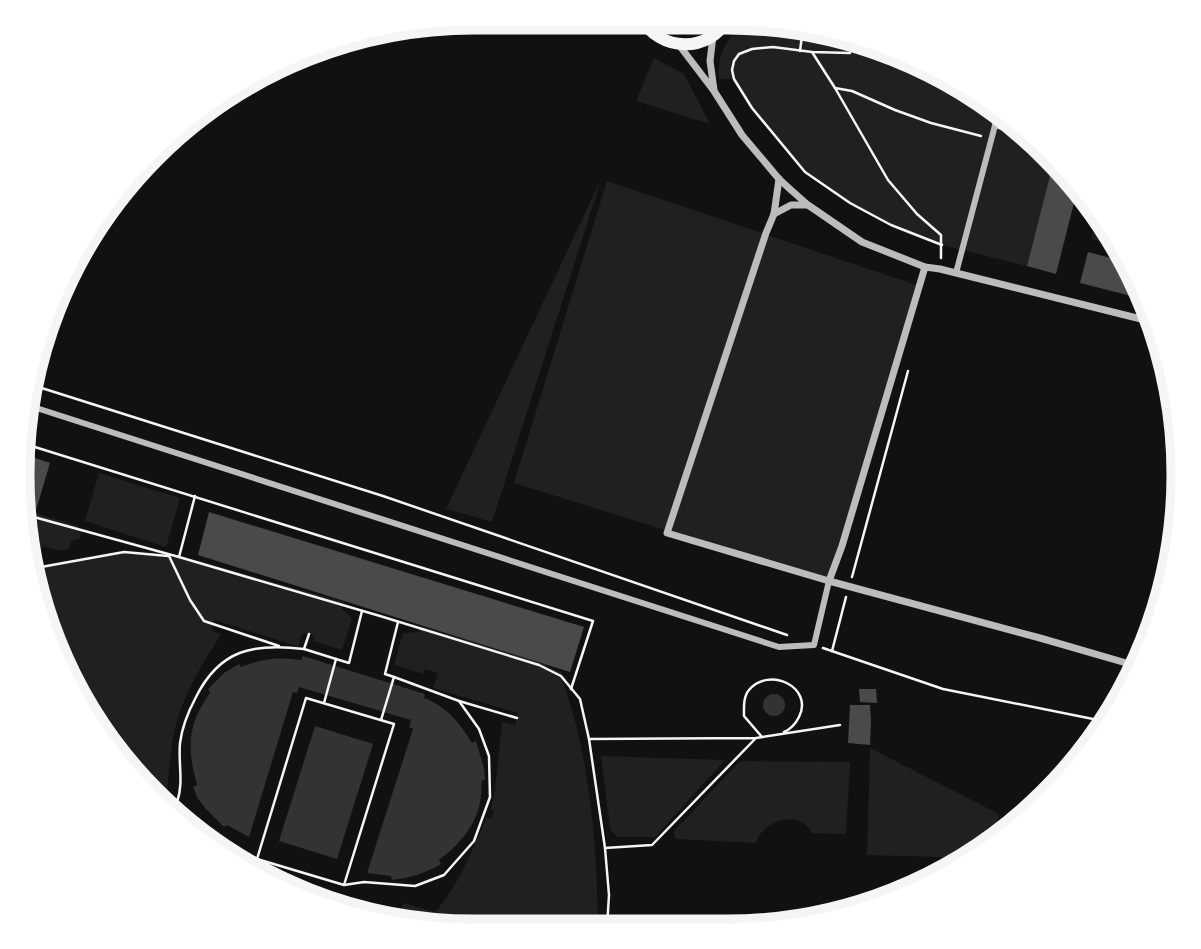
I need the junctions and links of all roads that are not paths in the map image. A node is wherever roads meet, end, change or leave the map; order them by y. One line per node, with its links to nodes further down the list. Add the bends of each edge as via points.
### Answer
1 (649, 30): 4 (main road)
2 (719, 30): 3 (main road)
3 (713, 36): 4 (main road, via 696,44); 5 (street)
4 (678, 45): 5 (street)
5 (714, 91): 9 (street, via 741,135)
6 (996, 121): 7 (street)
7 (995, 125): 8 (street); 13 (street)
8 (1004, 128)
9 (779, 179): 10 (street); 11 (street)
10 (808, 205): 11 (street, via 792,205); 12 (street, via 862,242)
11 (774, 214): 16 (street, via 667,533)
12 (925, 267): 13 (street); 16 (street)
13 (956, 273): 14 (street)
14 (1143, 320)
15 (35, 408): 16 (street, via 779,647 814,645)
16 (829, 581): 17 (street)
17 (1128, 664)

